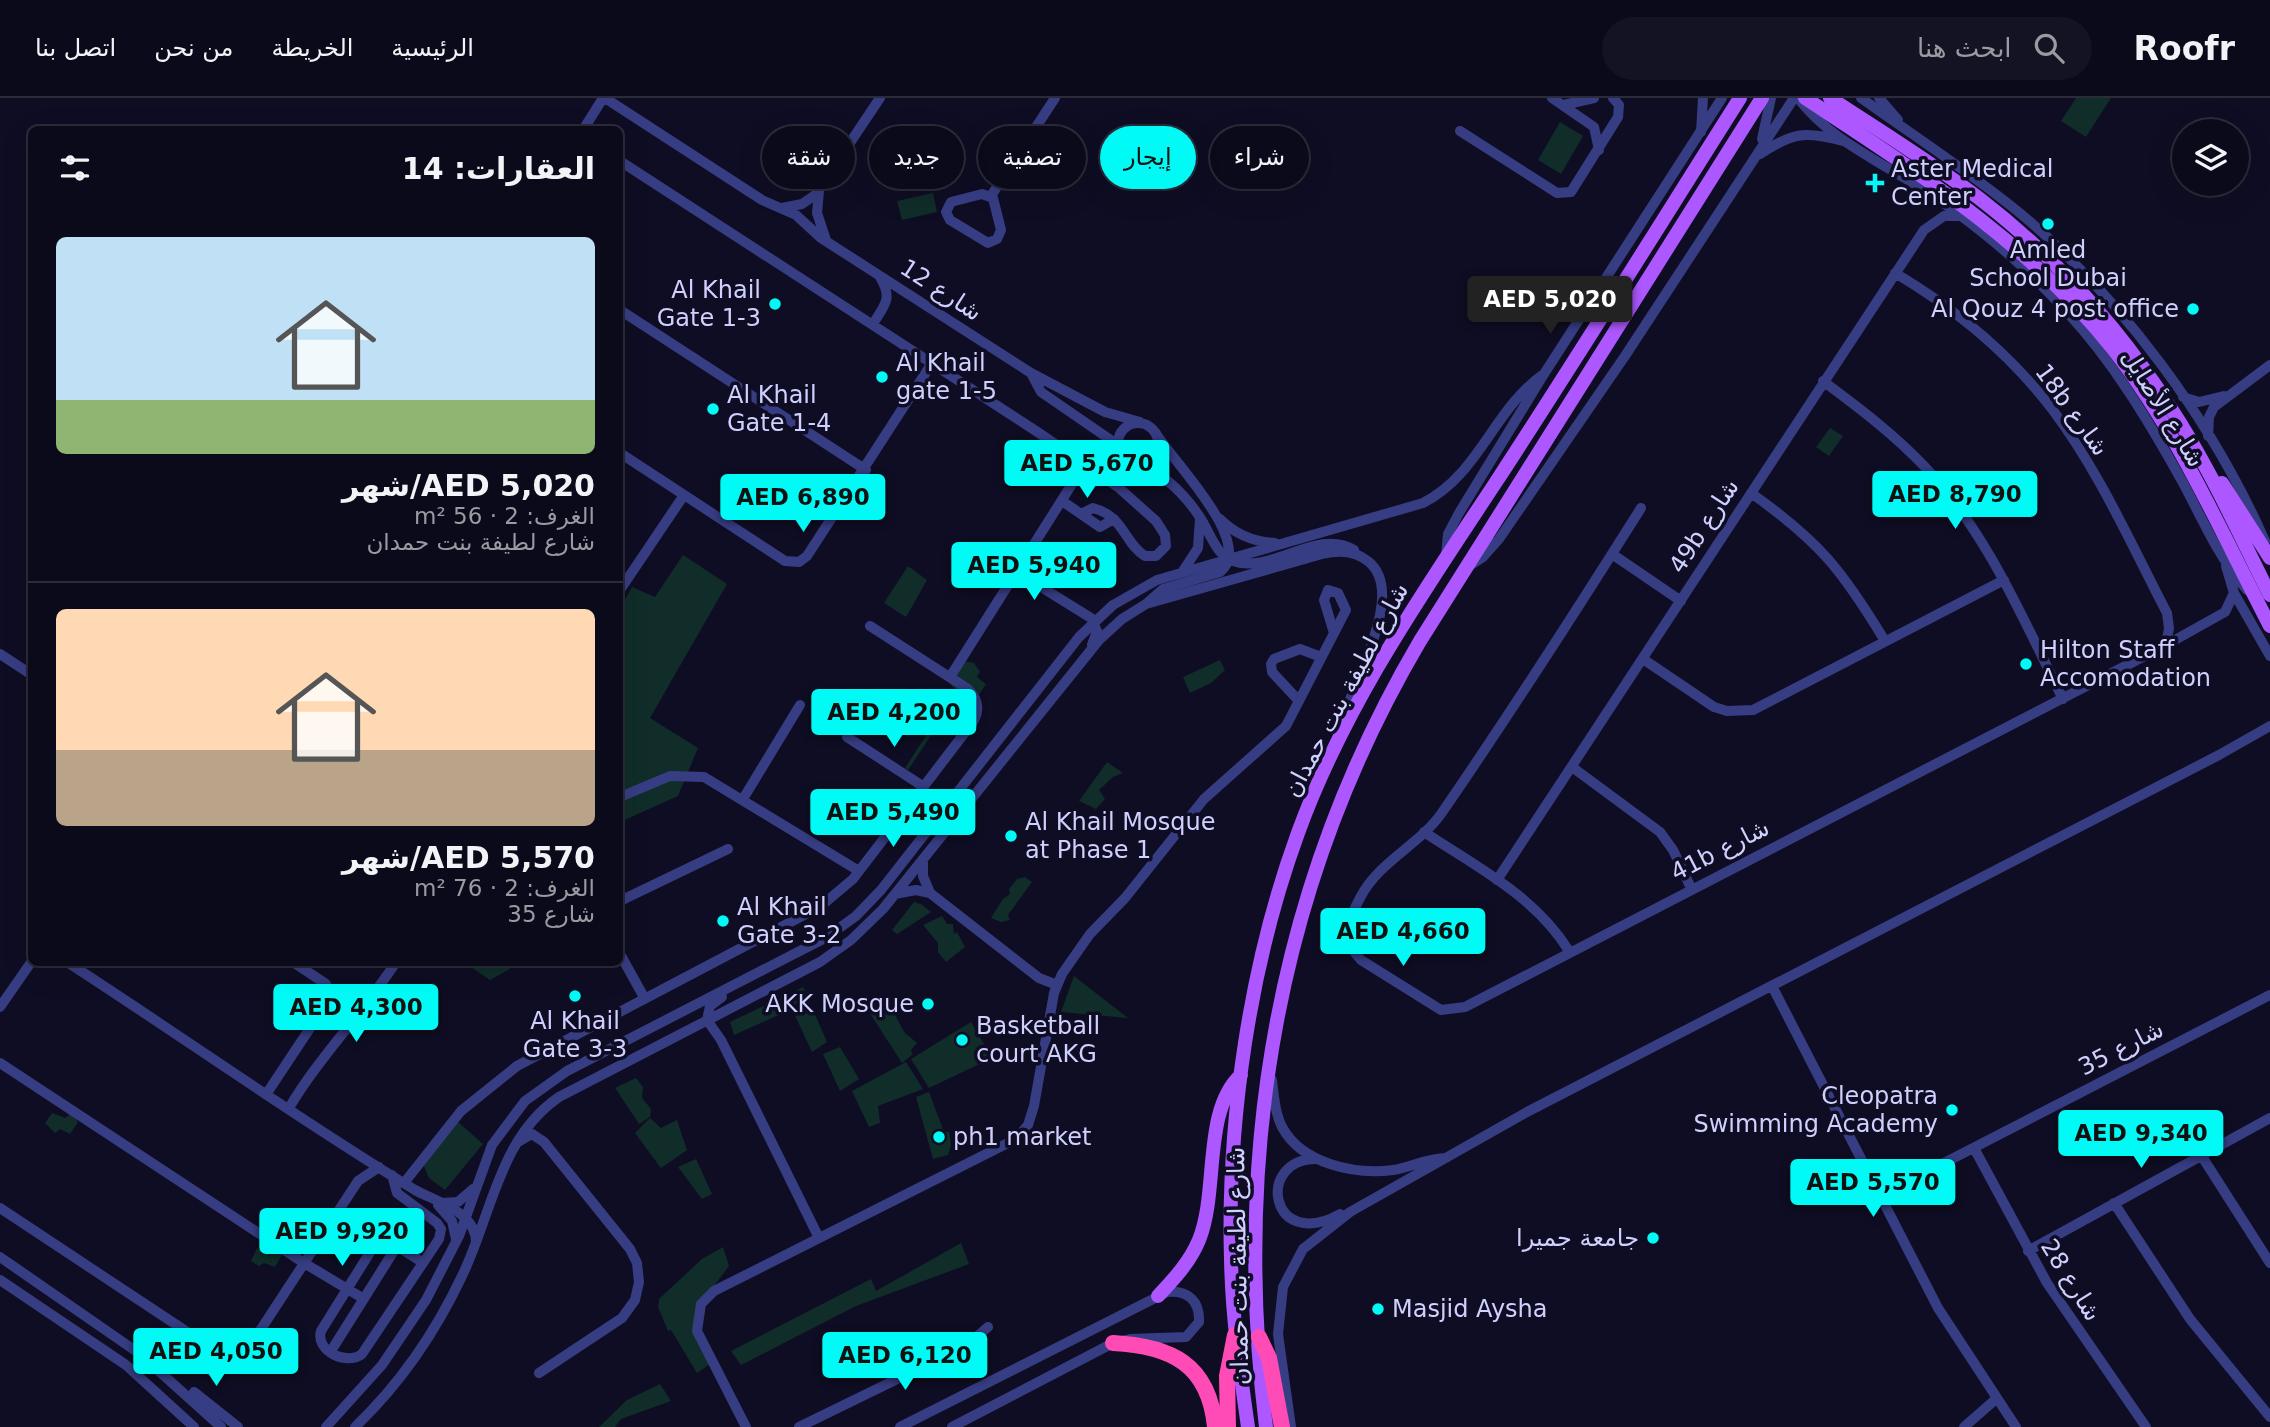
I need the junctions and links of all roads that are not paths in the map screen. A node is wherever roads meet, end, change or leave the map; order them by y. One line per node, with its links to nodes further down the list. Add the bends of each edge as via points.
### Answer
1 (604, 98): 19 (street); 30 (street, شارع 12)
2 (880, 98): 28 (street)
3 (1055, 98): 29 (street)
4 (1552, 98): 17 (street)
5 (1594, 98): 17 (street)
6 (1613, 98): 18 (street, via 1620,109)
7 (1703, 98): 23 (street)
8 (1722, 98): 23 (street)
9 (1740, 98): 23 (street); 63 (main road, شارع لطيفة بنت حمدان)
10 (1762, 98): 67 (main road, شارع لطيفة بنت حمدان)
11 (1771, 98): 26 (street)
12 (1796, 98): 24 (street, شارع الأصايل); 26 (street)
13 (1805, 98): 44 (main road, via 1950,194 2022,253 2088,319)
14 (1830, 98): 44 (main road, via 1956,181 2027,239 2098,310)
15 (1861, 98): 21 (street, شارع الأصايل)
16 (1879, 98): 21 (street)
17 (1563, 105): 20 (street)
18 (1616, 121): 20 (street); 25 (street)
19 (586, 126)
20 (1594, 127): 25 (street)
21 (1903, 128): 43 (street, شارع الأصايل, via 1999,196 2066,256 2117,311)
22 (1460, 131): 25 (street, via 1561,194 1570,192)
23 (1701, 132): 40 (street)
24 (1848, 142): 26 (street, via 1798,134); 31 (street, شارع الأصايل)
25 (1598, 150)
26 (1755, 158): 67 (street, via 1492,548)
27 (623, 163): 36 (street)
28 (820, 190): 30 (street, via 802,204); 32 (street, via 817,213)
29 (991, 196): 29 (street, via 951,202 946,209 948,217 985,243 994,241 1001,230)
30 (779, 208): 32 (street, شارع 12, via 796,215)
31 (1961, 216): 33 (street, 49b شارع, via 1944,216 1930,223); 66 (street, شارع الأصايل, via 2048,292 2116,372 2134,396)
32 (827, 242): 34 (street, شارع 12)
33 (1895, 273): 41 (street, 49b شارع); 77 (street, 18b شارع, via 1953,310 2050,407 2083,456)
34 (878, 274): 36 (street, via 888,296); 39 (street, شارع 12)
35 (623, 312): 53 (street)
36 (873, 324): 37 (street)
37 (932, 363): 52 (street); 53 (street)
38 (2270, 365): 42 (street)
39 (1031, 373): 45 (street, شارع 12, via 1105,412); 48 (street, شارع 12, via 1041,392)
40 (1544, 374): 60 (street, via 1522,392 1461,475 1437,496); 63 (street, via 1459,513 1448,534)
41 (1823, 381): 54 (street, 49b شارع); 70 (street, via 1889,432 1926,468 1976,533)
42 (2230, 394): 43 (street, via 2205,402); 47 (street, via 2211,412)
43 (2183, 397): 47 (street, شارع الأصايل)
44 (2165, 412): 50 (main road); 73 (main road, via 2223,531)
45 (1140, 422): 46 (street); 48 (street, via 1126,426)
46 (1155, 432): 51 (street, via 1158,441 1153,457); 58 (street)
47 (2208, 436): 64 (street, شارع الأصايل)
48 (1118, 445): 51 (street, via 1127,460)
49 (623, 455): 55 (street)
50 (2199, 458): 64 (main road, via 2221,482); 73 (main road)
51 (1136, 463): 59 (street, via 1168,481)
52 (1084, 465): 56 (street); 56 (street, via 1150,515 1165,535 1164,550 1153,557 1141,554 1114,519 1097,508 1081,514)
53 (866, 470): 55 (street, via 799,562 785,561)
54 (1751, 494): 74 (street, 49b شارع); 84 (street, via 1832,560)
55 (684, 495): 71 (street)
56 (1062, 501): 68 (street)
57 (1642, 508): 61 (street)
58 (1213, 510): 60 (street, via 1230,528 1253,540); 65 (street, via 1227,541)
59 (1199, 516): 65 (street); 69 (street, via 1198,548)
60 (1288, 541): 65 (street)
61 (1612, 554): 74 (street); 103 (street, via 1439,817)
62 (1359, 555): 65 (street, via 1347,546 1332,544 1253,564); 75 (street, via 1322,554); 98 (street, via 1380,578 1383,605)
63 (1446, 555): 98 (main road, شارع لطيفة بنت حمدان, via 1385,653)
64 (2270, 556)
65 (1228, 559): 69 (street); 75 (street, via 1220,572 1163,589)
66 (2225, 560): 72 (street); 73 (street, شارع الأصايل)
67 (1463, 569): 127 (main road, شارع لطيفة بنت حمدان, via 1392,690 1335,815 1305,900)
68 (1017, 572): 76 (street); 92 (street)
69 (1182, 572): 78 (street, via 1134,591)
70 (2004, 580): 84 (street); 93 (street)
71 (623, 586)
72 (2234, 593): 81 (street, 41b شارع, via 2230,607); 87 (street)
73 (2263, 597): 80 (main road, شارع الأصايل)
74 (1681, 601): 89 (street, 49b شارع)
75 (1146, 604): 90 (street, via 1114,626)
76 (1068, 605): 78 (street); 83 (street, via 1078,620)
77 (2167, 613): 81 (street); 85 (street, 18b شارع)
78 (1093, 621): 83 (street); 90 (street, via 1096,636)
79 (870, 626): 92 (street)
80 (2270, 626)
81 (2194, 628): 85 (street, 41b شارع)
82 (1334, 634): 88 (street)
83 (1079, 637): 118 (street, via 865,908 837,931)
84 (1885, 641): 89 (street, via 1765,705 1740,712 1714,707)
85 (2166, 645): 93 (street, 41b شارع)
86 (0, 654): 91 (street)
87 (2270, 656)
88 (1321, 657): 94 (street); 94 (street, via 1300,649 1270,664)
89 (1643, 659): 99 (street, 49b شارع)
90 (1081, 663): 105 (street)
91 (28, 672)
92 (950, 677): 100 (street, via 974,696 976,717)
93 (2063, 699): 108 (street, 41b شارع)
94 (1299, 701): 119 (street, via 1280,732 1204,799 1125,898 1090,934)
95 (800, 705): 102 (street)
96 (2270, 726): 120 (street)
97 (847, 737): 100 (street)
98 (1338, 742): 129 (main road, شارع لطيفة بنت حمدان, via 1286,866)
99 (1572, 767): 107 (street, 49b شارع); 108 (street, via 1660,832)
100 (924, 787): 106 (street)
101 (623, 796): 102 (street, via 662,778 687,774 713,780)
102 (743, 799): 106 (street)
103 (1424, 832): 107 (street); 112 (street, 41b شارع, via 1374,877 1361,895 1348,927 1348,940 1361,960 1449,1012)
104 (728, 849): 111 (street)
105 (923, 857): 109 (street, via 923,876); 110 (street)
106 (859, 871): 122 (street, via 821,906)
107 (1497, 880): 112 (street, via 1544,917)
108 (1691, 888): 112 (street, 41b شارع)
109 (930, 893): 110 (street, via 909,890); 119 (street, via 1039,978)
110 (895, 894): 124 (street, via 839,949)
111 (623, 900)
112 (1569, 951)
113 (623, 959): 122 (street)
114 (29, 966): 123 (street)
115 (73, 966): 130 (street)
116 (299, 966): 130 (street, via 326,984 330,998)
117 (393, 966): 131 (street)
118 (743, 981): 125 (street, via 713,1003); 143 (street, via 535,1091 499,1133)
119 (1056, 985): 150 (street, via 1034,1106 1028,1125 1016,1139)
120 (1772, 986): 138 (street); 144 (street)
121 (2270, 995): 136 (street, شارع 35)
122 (645, 999): 142 (street, via 538,1053 497,1080 456,1117)
123 (0, 1007)
124 (722, 1013): 125 (street); 126 (street)
125 (707, 1020): 126 (street); 132 (street)
126 (721, 1040): 150 (street)
127 (1268, 1058): 139 (street, via 1281,1125 1298,1147); 167 (main road, شارع لطيفة بنت حمدان, via 1257,1166)
128 (0, 1063): 158 (street)
129 (1241, 1075): 162 (main road, via 1221,1106 1199,1239 1185,1265); 166 (main road, شارع لطيفة بنت حمدان, via 1231,1197)
130 (267, 1094): 131 (street)
131 (289, 1108): 140 (street)
132 (543, 1108): 134 (street, via 539,1128); 135 (street)
133 (2270, 1118): 137 (street)
134 (544, 1142): 135 (street, via 529,1135); 170 (street, via 630,1249 639,1282 635,1300 622,1318)
135 (513, 1145): 152 (street)
136 (1974, 1148): 144 (street, شارع 35); 154 (street, شارع 28)
137 (2201, 1155): 146 (street); 157 (street)
138 (1446, 1158): 139 (street, via 1376,1171); 148 (street)
139 (1322, 1160): 148 (street, via 1301,1161 1284,1172 1277,1189 1280,1208 1293,1221 1310,1225)
140 (379, 1167): 141 (street); 158 (street, via 358,1181)
141 (392, 1175): 142 (street); 156 (street, via 397,1193 441,1229)
142 (404, 1182): 145 (street)
143 (477, 1184): 145 (street, via 458,1202); 149 (street)
144 (1880, 1196): 172 (street, via 1938,1308)
145 (434, 1201): 149 (street); 151 (street, via 452,1221)
146 (2114, 1203): 154 (street); 173 (street, via 2190,1320)
147 (0, 1208): 158 (street, via 231,1359 246,1352)
148 (1357, 1208): 188 (street, via 1303,1249 1283,1287 1278,1334)
149 (466, 1218): 151 (street); 152 (street)
150 (819, 1238): 179 (street, via 714,1291 697,1312 697,1331)
151 (456, 1242): 177 (street, via 394,1349)
152 (476, 1242): 178 (street, via 456,1289 400,1376)
153 (397, 1246): 156 (street); 161 (street, via 377,1241); 163 (street)
154 (2028, 1251): 191 (street, شارع 28)
155 (0, 1257): 160 (street)
156 (422, 1262): 169 (street, via 362,1354 349,1360)
157 (2270, 1263)
158 (304, 1264): 161 (street)
159 (0, 1280): 164 (street)
160 (45, 1286): 164 (street, via 44,1296); 171 (street)
161 (347, 1289): 163 (street); 169 (street, via 319,1335 323,1347)
162 (1157, 1296): 168 (street, via 1178,1291 1188,1294 1199,1312 1194,1332 1177,1340); 181 (street)
163 (363, 1299): 169 (street)
164 (32, 1302): 174 (street, via 126,1365)
165 (988, 1327): 180 (street, via 967,1345)
166 (1235, 1335): 184 (highway, via 1228,1362); 185 (main road, شارع لطيفة بنت حمدان)
167 (1259, 1337): 186 (main road, شارع لطيفة بنت حمدان); 187 (highway, via 1269,1358)
168 (1113, 1343): 182 (street); 183 (highway, via 1151,1346 1179,1358 1204,1384)
169 (331, 1351)
170 (538, 1373)
171 (172, 1380): 175 (street); 176 (street)
172 (1996, 1399): 189 (street); 190 (street)
173 (2270, 1417)
174 (194, 1427)
175 (221, 1427)
176 (238, 1427)
177 (326, 1427)
178 (355, 1427)
179 (746, 1427)
180 (799, 1427)
181 (901, 1427)
182 (952, 1427)
183 (1215, 1427)
184 (1228, 1427)
185 (1248, 1427)
186 (1266, 1427)
187 (1282, 1427)
188 (1291, 1427)
189 (1964, 1427)
190 (2016, 1427)
191 (2146, 1427)

